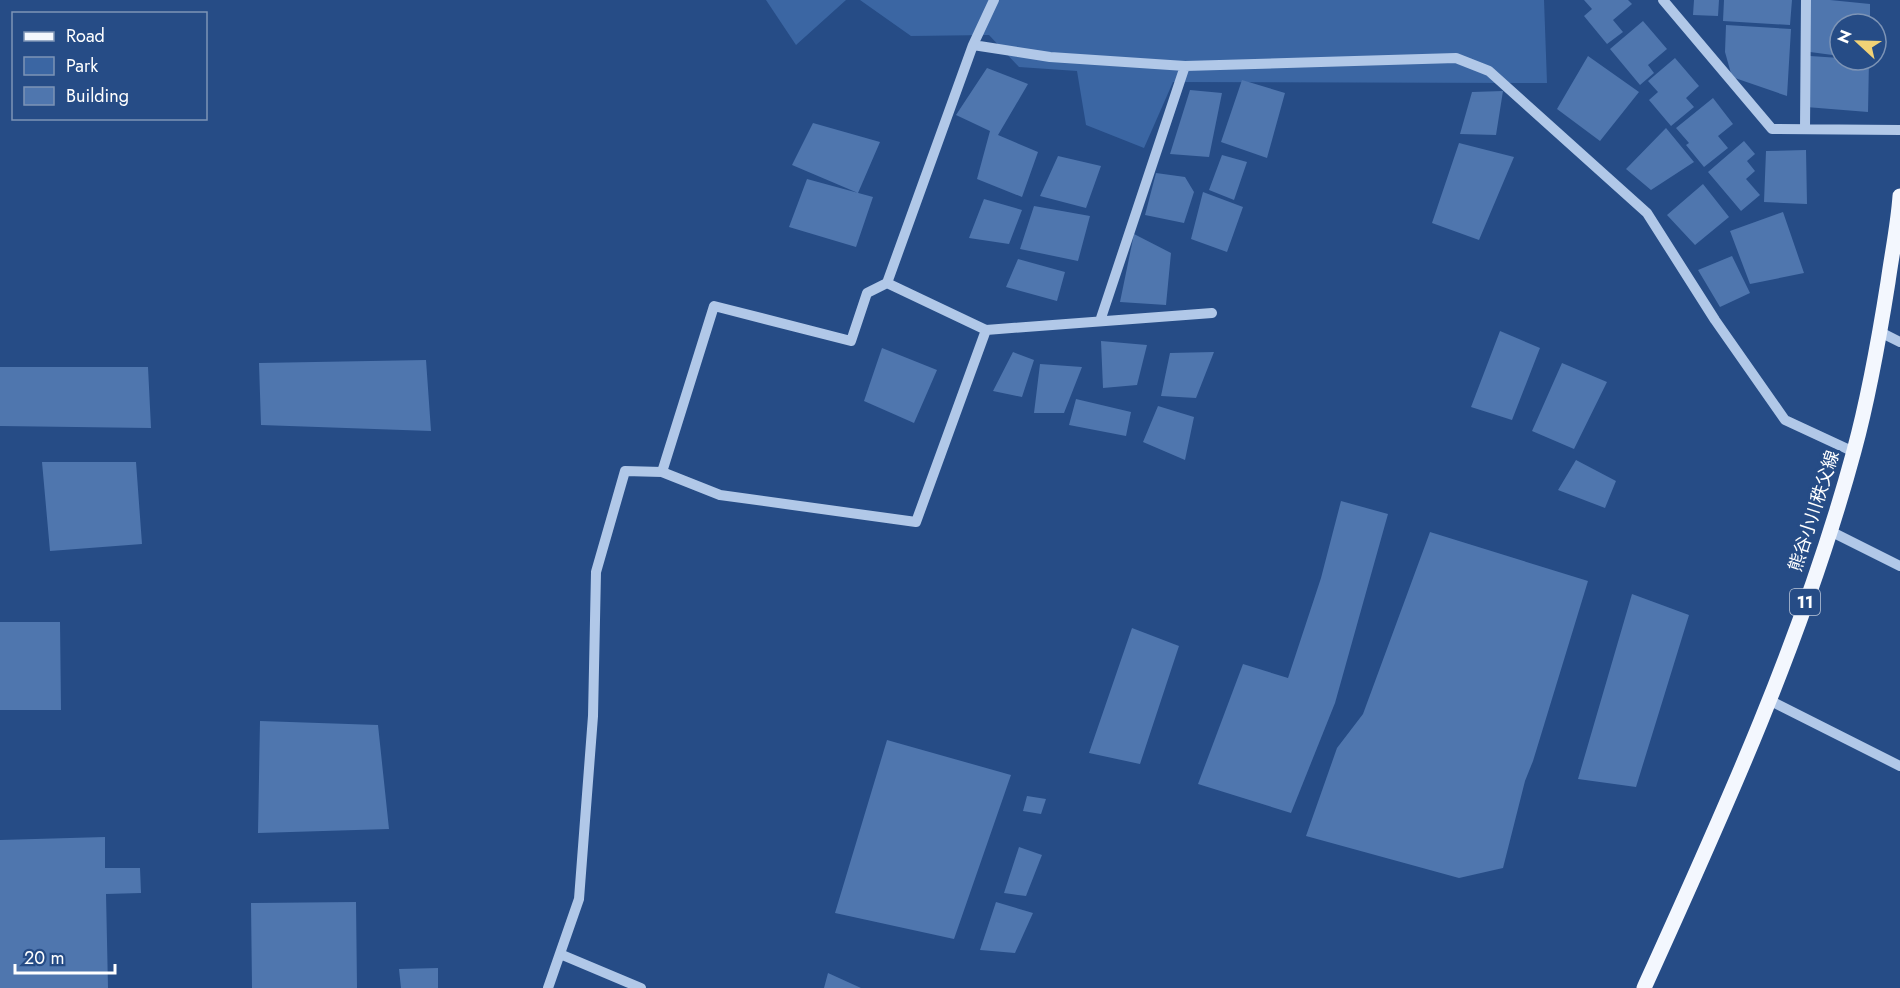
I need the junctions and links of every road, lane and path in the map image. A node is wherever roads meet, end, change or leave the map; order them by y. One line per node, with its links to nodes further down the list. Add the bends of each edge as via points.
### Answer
1 (994, 0): 4 (street)
2 (1663, 0): 6 (street, via 1772,129)
3 (1806, 0): 6 (street)
4 (973, 45): 5 (street, via 1050,57); 9 (street)
5 (1185, 66): 11 (street); 15 (street, via 1456,58 1489,71 1647,213 1714,320 1785,420)
6 (1805, 129): 7 (street)
7 (1900, 130)
8 (1900, 203): 13 (main road, 熊谷小川秩父線 / 11)
9 (887, 284): 12 (street); 16 (street, via 867,293 851,341 714,306)
10 (1212, 313): 11 (street)
11 (1100, 321): 12 (street)
12 (986, 330): 16 (street, via 916,522 720,495)
13 (1880, 332): 14 (street); 15 (main road, 熊谷小川秩父線 / 11)
14 (1900, 342)
15 (1854, 452): 17 (main road, 熊谷小川秩父線 / 11)
16 (662, 472): 21 (street, via 625,471 596,572 593,716 579,899)
17 (1830, 531): 18 (street); 19 (main road, 熊谷小川秩父線 / 11)
18 (1900, 566)
19 (1769, 700): 20 (street); 24 (main road, 熊谷小川秩父線 / 11)
20 (1900, 766)
21 (560, 954): 22 (street); 23 (street)
22 (548, 988)
23 (641, 988)
24 (1644, 988)

